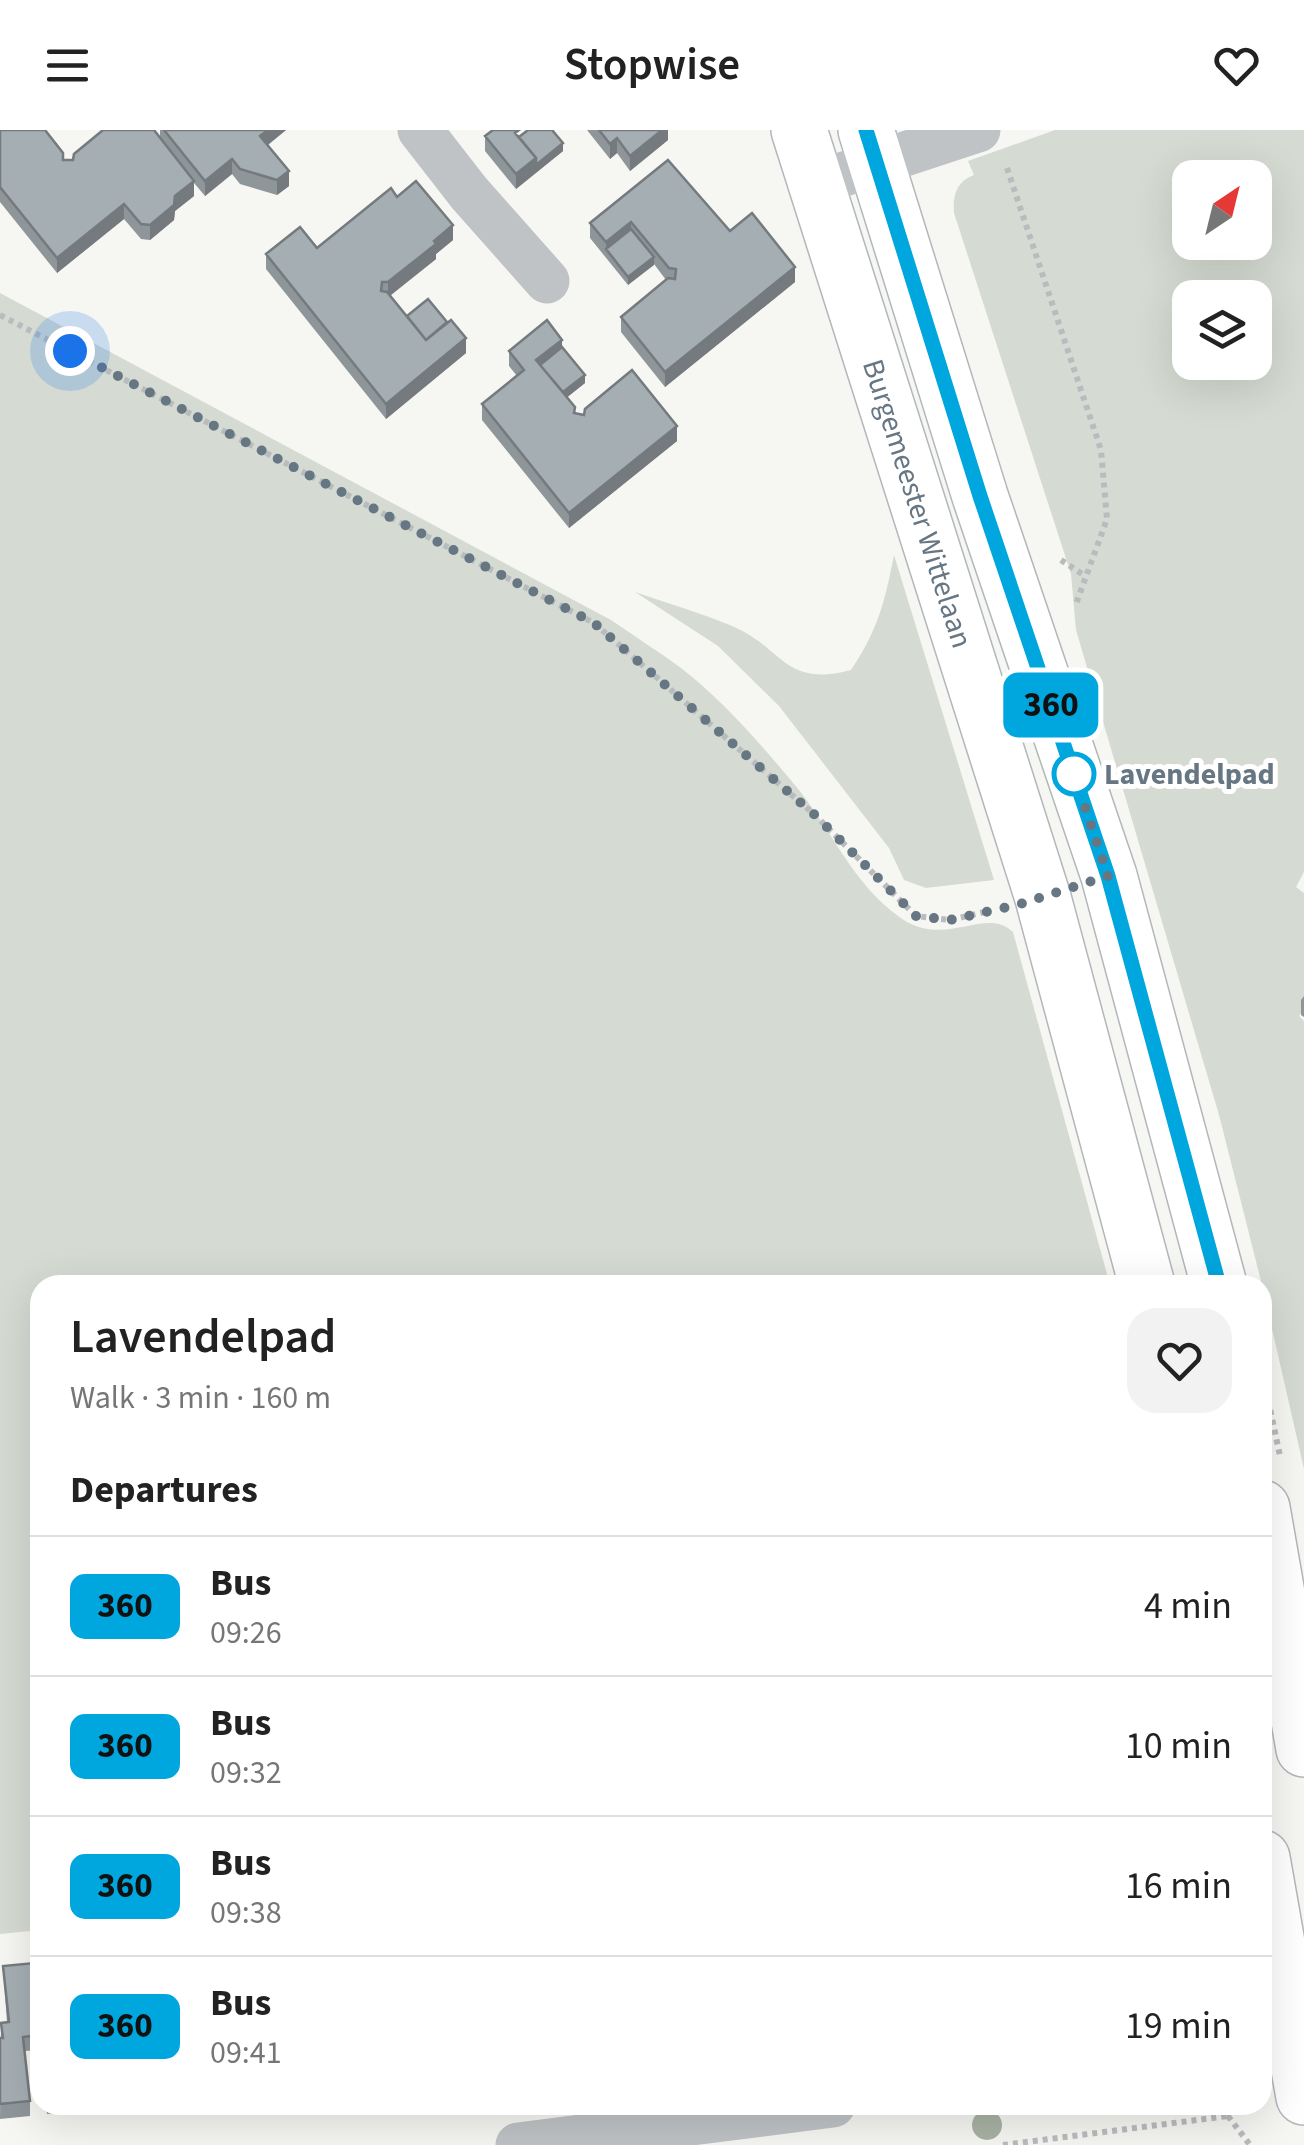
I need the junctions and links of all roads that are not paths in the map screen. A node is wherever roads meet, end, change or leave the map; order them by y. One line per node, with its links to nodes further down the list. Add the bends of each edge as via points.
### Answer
1 (420, 130): 6 (street)
2 (799, 130): 5 (street, Burgemeester Wittelaan)
3 (978, 130): 4 (street)
4 (871, 147): 5 (street); 8 (street, Burgemeester Wittelaan, via 1108,876)
5 (817, 183): 7 (street, Burgemeester Wittelaan, via 1043,898)
6 (547, 281)
7 (1145, 1275)
8 (1217, 1275)
9 (1272, 1565): 10 (street)
10 (1304, 1749)
11 (1272, 1927): 12 (street)
12 (1292, 2065)
13 (754, 2115): 14 (street)
14 (518, 2145)

